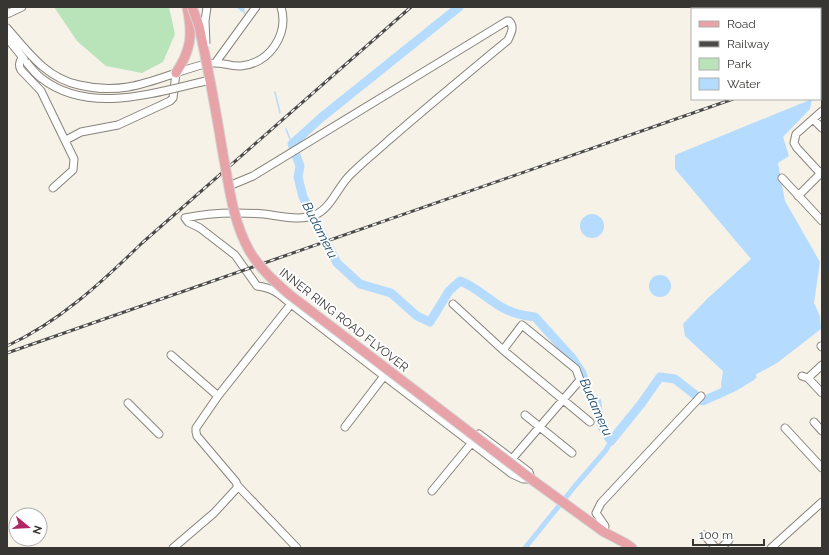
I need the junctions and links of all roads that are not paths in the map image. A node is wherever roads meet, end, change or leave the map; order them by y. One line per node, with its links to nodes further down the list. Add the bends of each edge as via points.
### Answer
1 (22, 7): 8 (street)
2 (187, 7): 9 (main road)
3 (192, 7): 15 (main road, INNER RING ROAD FLYOVER, bridge, via 199,26)
4 (196, 7): 9 (main road)
5 (207, 7): 15 (street, bridge, via 205,21)
6 (256, 7): 13 (street)
7 (281, 7): 13 (street, via 283,29 270,53 245,65)
8 (7, 14)
9 (189, 17): 14 (main road, via 189,47)
10 (7, 28): 14 (street, via 29,55 47,71 79,85 112,89 131,87)
11 (7, 38): 12 (street)
12 (24, 60): 15 (street, bridge, via 54,87 89,98 108,99 140,95); 19 (street, via 19,66 21,70 41,91)
13 (216, 62): 14 (street)
14 (176, 74): 19 (street, via 170,101 118,125 81,132)
15 (210, 79): 22 (main road, INNER RING ROAD FLYOVER, bridge)
16 (822, 111): 17 (street)
17 (813, 119): 18 (street); 20 (street, via 796,134 794,143)
18 (822, 128)
19 (66, 140): 23 (street, via 74,159 73,170)
20 (821, 173): 24 (street)
21 (782, 178): 24 (street)
22 (229, 186): 26 (street, via 253,176 507,21 512,24 508,40 349,175 330,203 319,213 291,218 242,212 185,218 235,255 257,286 276,290); 49 (main road, INNER RING ROAD FLYOVER, bridge, via 242,236 257,262 276,283)
23 (53, 188)
24 (798, 196): 25 (street)
25 (822, 221)
26 (291, 304): 31 (street); 33 (street)
27 (453, 304): 28 (street)
28 (503, 350): 35 (street); 35 (street, via 522,325 576,369 580,380)
29 (171, 355): 33 (street)
30 (822, 365): 32 (street, via 805,377)
31 (384, 376): 40 (street); 45 (street)
32 (822, 393)
33 (218, 396): 50 (street, via 196,428 196,432)
34 (701, 396): 53 (street, via 601,503 596,513 605,526)
35 (562, 400): 38 (street); 41 (street)
36 (128, 403): 44 (street)
37 (525, 414): 41 (street)
38 (590, 422)
39 (814, 422): 43 (street)
40 (345, 426)
41 (540, 427): 46 (street); 47 (street)
42 (785, 428): 48 (street)
43 (822, 431)
44 (159, 434)
45 (472, 443): 47 (street, via 479,434); 49 (street, via 512,474 523,479); 51 (street)
46 (572, 453)
47 (512, 458): 49 (street, via 529,472)
48 (822, 468)
49 (531, 479): 53 (main road, INNER RING ROAD FLYOVER)
50 (237, 485): 56 (street, via 214,513); 57 (street)
51 (432, 491)
52 (822, 502): 62 (street)
53 (604, 532): 58 (main road); 59 (main road)
54 (704, 535): 60 (street)
55 (729, 540): 61 (street)
56 (173, 548)
57 (297, 548)
58 (622, 548)
59 (632, 548)
60 (716, 548)
61 (721, 548)
62 (771, 548)

